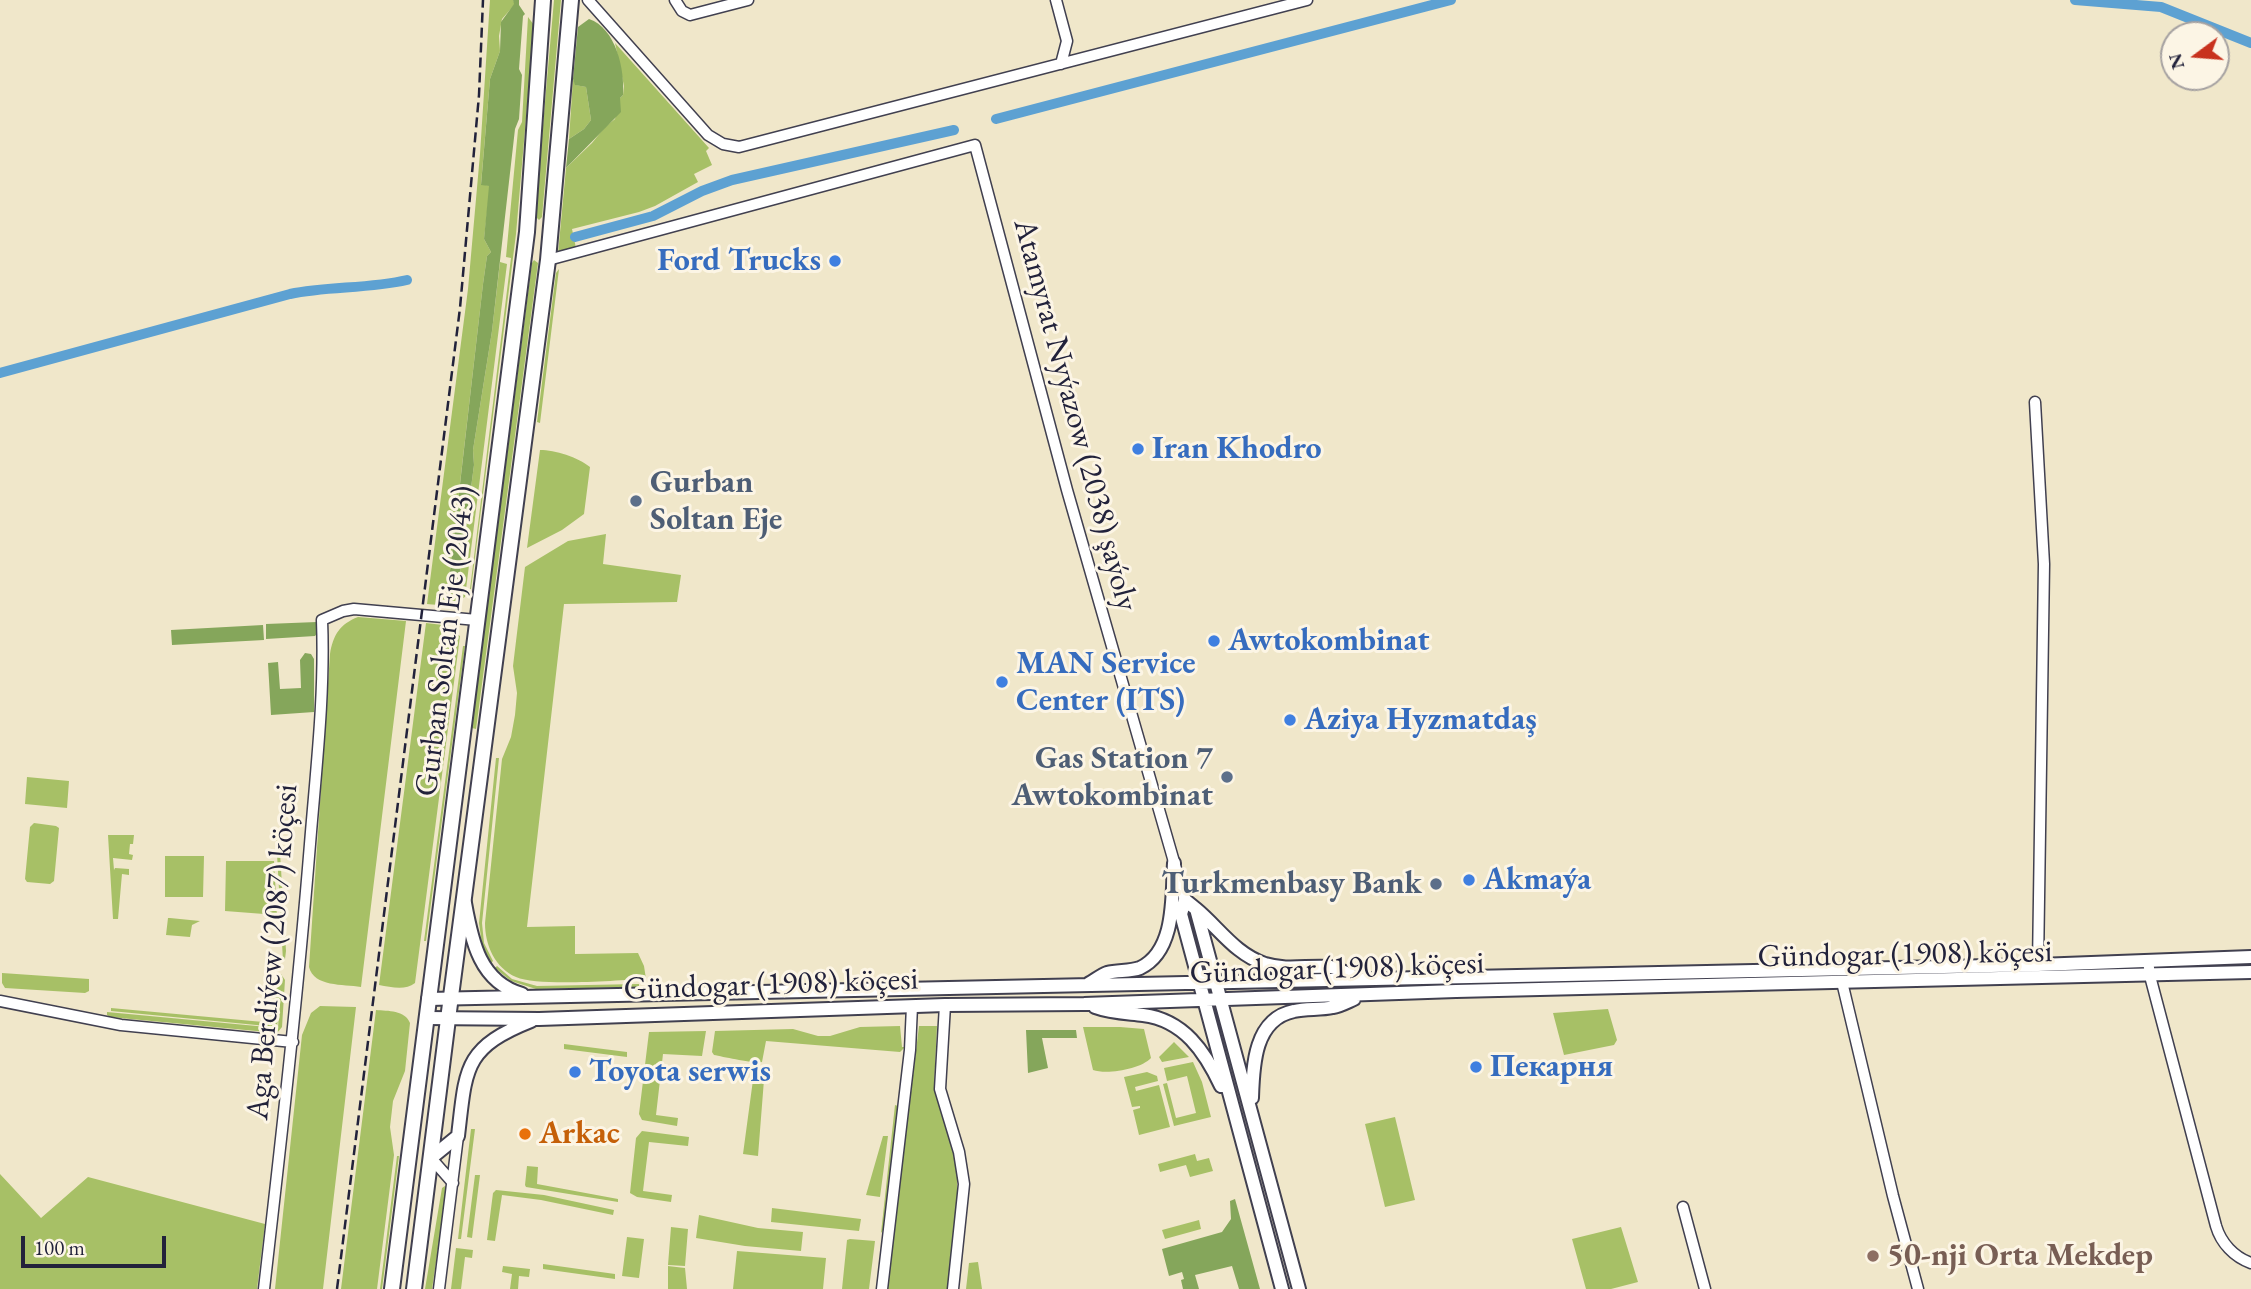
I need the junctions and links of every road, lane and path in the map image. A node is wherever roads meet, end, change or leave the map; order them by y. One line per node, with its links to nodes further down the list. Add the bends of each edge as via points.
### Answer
1 (543, 0): 11 (highway, Gurban Soltan Eje (2043), via 527,232)
2 (571, 0): 9 (highway, Gurban Soltan Eje (2043))
3 (588, 0): 8 (street, via 708,135 730,146 747,146)
4 (675, 0): 5 (street, via 682,11 694,14)
5 (748, 0)
6 (1056, 0): 8 (street, via 1067,41)
7 (1307, 0): 8 (street)
8 (1061, 64)
9 (548, 260): 12 (street, Atamyrat Nyýazow (2038) şaýoly, via 975,145); 13 (highway, Gurban Soltan Eje (2043))
10 (2035, 402): 18 (street, via 2044,565)
11 (477, 620): 29 (highway, Gurban Soltan Eje (2043)); 40 (street, Aga Berdiýew (2087) köçesi, via 354,609 322,620 319,734)
12 (1174, 863): 14 (street, Atamyrat Nyýazow (2038) şaýoly); 25 (main road, via 1168,930 1157,952 1139,968 1107,973)
13 (464, 895): 28 (main road, via 473,943 486,970 510,990); 30 (highway, Gurban Soltan Eje (2043))
14 (1185, 900): 15 (main road); 24 (main road, Atamyrat Nyýazow (2038) şaýoly, via 1181,914)
15 (1196, 909): 22 (main road, via 1254,960 1294,969 1332,967); 23 (main road)
16 (2251, 957): 17 (main road, Gündogar (1908) köçesi)
17 (2148, 960): 18 (main road, Gündogar (1908) köçesi); 21 (street)
18 (2038, 965): 20 (main road, Gündogar (1908) köçesi)
19 (2251, 972): 21 (main road, Gündogar (1908) köçesi)
20 (1841, 976): 21 (main road, Gündogar (1908) köçesi); 22 (main road, Gündogar (1908) köçesi); 27 (main road, Gündogar (1908) köçesi); 57 (street)
21 (2150, 976): 47 (street, via 2219,1236 2233,1253)
22 (1360, 979): 23 (main road, Gündogar (1908) köçesi)
23 (1216, 982): 24 (main road, Gündogar (1908) köçesi); 33 (main road)
24 (1199, 983): 25 (main road, Gündogar (1908) köçesi); 32 (main road, Atamyrat Nyýazow (2038) şaýoly)
25 (1084, 986): 26 (main road, Gündogar (1908) köçesi)
26 (914, 989): 28 (main road, Gündogar (1908) köçesi); 36 (main road)
27 (1364, 996): 33 (main road, Gündogar (1908) köçesi); 41 (main road, via 1335,1007 1290,1011 1271,1023 1256,1051)
28 (536, 998): 30 (main road, Gündogar (1908) köçesi)
29 (428, 999): 30 (main road, Gündogar (1908) köçesi); 37 (highway, Gurban Soltan Eje (2043))
30 (451, 999): 38 (highway, Gurban Soltan Eje (2043))
31 (0, 1000): 40 (street, via 121,1025)
32 (1204, 1000): 33 (main road, Gündogar (1908) köçesi); 34 (main road, Gündogar (1908) köçesi); 42 (main road, Atamyrat Nyýazow (2038) şaýoly)
33 (1221, 1000): 41 (main road)
34 (1084, 1004): 35 (main road, Gündogar (1908) köçesi); 42 (main road, via 1110,1013 1146,1015 1184,1031 1210,1062)
35 (945, 1005): 36 (main road, Gündogar (1908) köçesi); 53 (street, via 940,1089 964,1184)
36 (912, 1006): 39 (main road, Gündogar (1908) köçesi); 52 (street)
37 (426, 1018): 38 (main road, Gündogar (1908) köçesi); 49 (highway, Gurban Soltan Eje (2043))
38 (447, 1019): 39 (main road, Gündogar (1908) köçesi); 44 (highway, Gurban Soltan Eje (2043))
39 (538, 1019): 43 (main road, via 495,1038 474,1058 464,1087)
40 (293, 1042): 48 (street, Aga Berdiýew (2087) köçesi)
41 (1252, 1112): 55 (main road)
42 (1235, 1115): 54 (main road, Atamyrat Nyýazow (2038) şaýoly)
43 (458, 1136): 44 (main road); 45 (street)
44 (431, 1158): 45 (street); 50 (highway, Gurban Soltan Eje (2043))
45 (453, 1183): 51 (street)
46 (1683, 1207): 56 (street)
47 (2251, 1263)
48 (264, 1289)
49 (392, 1289)
50 (414, 1289)
51 (439, 1289)
52 (882, 1289)
53 (953, 1289)
54 (1282, 1289)
55 (1299, 1289)
56 (1705, 1289)
57 (1918, 1289)

